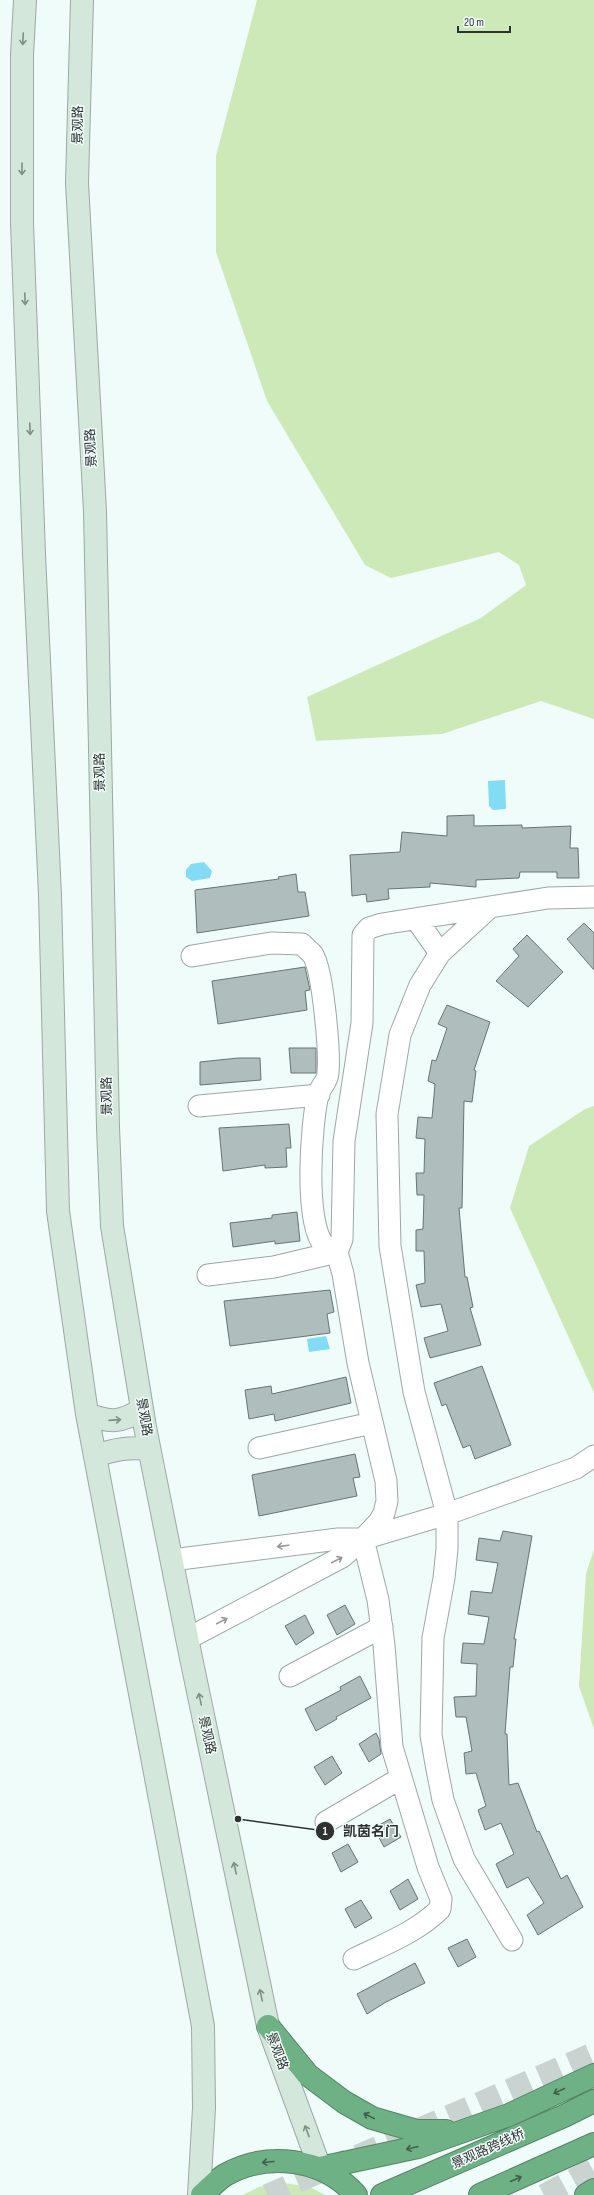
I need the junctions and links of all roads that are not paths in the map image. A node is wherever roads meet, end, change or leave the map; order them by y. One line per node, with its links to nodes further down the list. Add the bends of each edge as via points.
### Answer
1 (25, 0): 13 (street, one-way to 13, via 22,55 22,223 34,562 50,895 58,1210)
2 (82, 0): 12 (street, 景观路, via 77,183 94,511 112,1226)
3 (594, 897): 4 (street, via 548,898)
4 (489, 908): 5 (street); 6 (street)
5 (416, 919): 6 (street); 10 (street, via 369,928 363,935 362,1023 344,1141 342,1239)
6 (440, 953): 19 (street, via 420,985 400,1035 387,1114 390,1246 414,1392)
7 (192, 956): 8 (street, via 271,943 302,944 313,956 322,988 328,1060 328,1074)
8 (318, 1095): 9 (street); 10 (street, via 310,1168 314,1217 324,1246)
9 (199, 1106)
10 (337, 1252): 11 (street, via 274,1267); 14 (street)
11 (208, 1274)
12 (142, 1409): 13 (street, one-way to 12, via 103,1420 116,1420 128,1418); 16 (street, 景观路)
13 (87, 1414): 17 (street)
14 (372, 1423): 15 (street); 20 (street, via 386,1481 387,1501 379,1522)
15 (259, 1448)
16 (150, 1449): 17 (street, via 115,1449); 21 (street, 景观路)
17 (96, 1456): 36 (street, via 203,2026)
18 (594, 1456): 19 (street, via 576,1468)
19 (447, 1514): 20 (street); 27 (street, via 444,1578 433,1638 431,1735 443,1800 464,1859)
20 (364, 1539): 21 (street, one-way to 21, via 338,1539); 22 (street); 23 (street, one-way to 20, via 342,1557)
21 (172, 1560): 23 (street, 景观路)
22 (382, 1627): 24 (street); 25 (street, via 392,1747)
23 (187, 1639): 29 (street, 景观路, one-way to 23)
24 (290, 1676)
25 (401, 1778): 26 (street); 28 (street, via 428,1867 441,1900 440,1909 432,1917 399,1937)
26 (326, 1822)
27 (512, 1940)
28 (354, 1959)
29 (268, 2026): 32 (highway, one-way to 29, via 417,2131 372,2118 344,2102 308,2075); 34 (street, 景观路, one-way to 29)
30 (594, 2074): 32 (highway, one-way to 32, via 509,2115)
31 (594, 2101): 38 (highway, 景观路跨线桥)
32 (461, 2132): 34 (highway, one-way to 34, via 418,2147)
33 (594, 2144): 39 (highway, one-way to 33)
34 (320, 2168): 36 (highway, one-way to 36, via 288,2160 255,2163 224,2176); 37 (highway, via 347,2185)
35 (594, 2190): 40 (highway)
36 (201, 2195)
37 (356, 2195)
38 (382, 2195)
39 (480, 2195)
40 (586, 2195)

